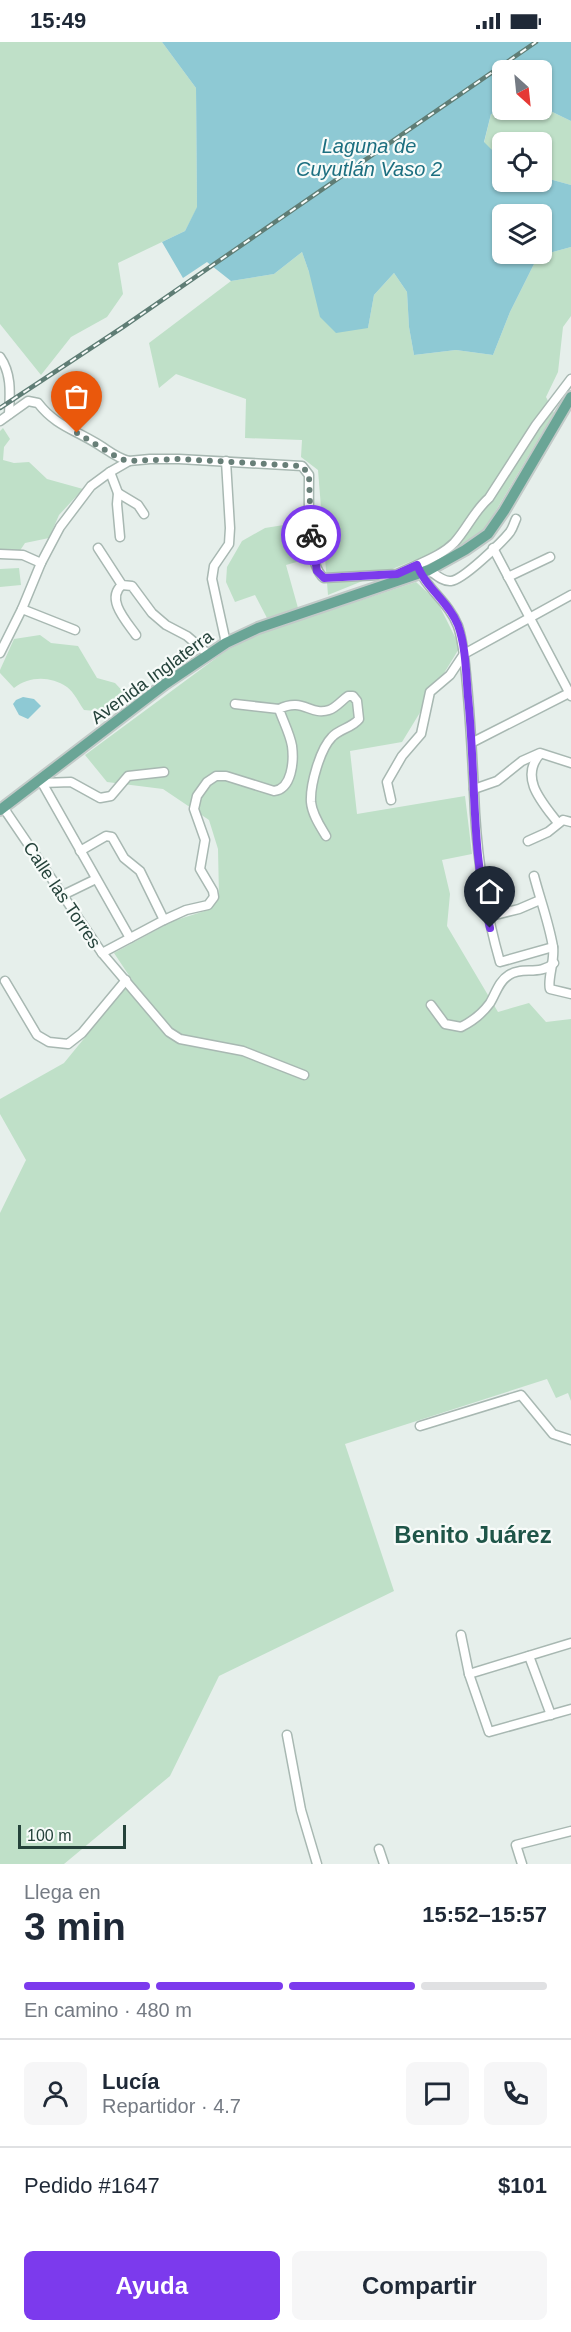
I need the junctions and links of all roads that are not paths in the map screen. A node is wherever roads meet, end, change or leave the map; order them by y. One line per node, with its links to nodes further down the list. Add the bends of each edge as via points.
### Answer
1 (0, 357): 5 (street, via 10,383)
2 (571, 379): 19 (street, via 464,531 453,545)
3 (571, 397): 4 (main road, Avenida Inglaterra)
4 (567, 410): 19 (main road, Avenida Inglaterra, via 488,534 465,550)
5 (9, 414): 6 (street); 7 (street, via 28,401 38,403 58,423)
6 (0, 422)
7 (129, 461): 8 (street); 9 (street)
8 (225, 461): 19 (street, via 302,466 306,470 311,546 317,571 324,578); 27 (street, via 230,544 214,566 212,579)
9 (110, 472): 10 (street); 18 (street, via 91,486 60,527)
10 (118, 494): 11 (street, via 138,505); 13 (street)
11 (144, 514)
12 (516, 519): 15 (street, via 512,530)
13 (120, 537)
14 (98, 548): 21 (street)
15 (493, 548): 19 (street, via 461,577 450,581); 20 (street)
16 (0, 554): 18 (street, via 23,555)
17 (549, 556): 20 (street)
18 (41, 563): 23 (street)
19 (422, 569): 27 (main road, Avenida Inglaterra); 30 (street, via 458,625)
20 (508, 577): 24 (street)
21 (122, 585): 26 (street, via 115,599 118,610); 29 (street, via 132,586 166,626 187,636)
22 (571, 595): 24 (street)
23 (22, 609): 25 (street); 28 (street)
24 (528, 616): 30 (street); 31 (street)
25 (75, 630)
26 (136, 635)
27 (226, 643): 29 (main road, Avenida Inglaterra)
28 (0, 653)
29 (208, 654): 38 (main road, Avenida Inglaterra)
30 (464, 654): 34 (street); 40 (street, via 450,675 430,692 421,734 387,782)
31 (570, 693): 34 (street)
32 (235, 704): 33 (street)
33 (279, 709): 44 (street, via 298,704 319,711 331,710 348,696 357,701 359,719 334,734 324,746 315,775 311,802); 52 (street, via 292,747 286,786 274,791 226,776 216,776 207,782 194,809 205,840 200,868 214,897 208,905)
34 (472, 742): 39 (street)
35 (540, 753): 36 (street); 39 (street, via 491,784); 42 (street, via 530,772 533,786)
36 (571, 763)
37 (164, 772): 38 (street, via 128,776 111,796 100,798 71,782)
38 (41, 781): 41 (main road, Avenida Inglaterra); 46 (street)
39 (474, 789): 51 (street)
40 (391, 800)
41 (1, 808): 49 (street, Calle las Torres)
42 (558, 822): 43 (street); 45 (street, via 548,832)
43 (571, 822)
44 (326, 836)
45 (528, 841)
46 (80, 851): 48 (street); 52 (street, via 105,836 112,837 124,858 140,871)
47 (534, 876): 50 (street)
48 (96, 879): 49 (street); 53 (street)
49 (61, 896): 55 (street, Calle las Torres)
50 (540, 900): 51 (street); 54 (street)
51 (487, 916): 54 (street, via 500,962)
52 (164, 920): 53 (street)
53 (130, 938): 55 (street)
54 (553, 947): 56 (street)
55 (102, 954): 57 (street, Calle las Torres)
56 (554, 963): 59 (street, via 550,989); 60 (street, via 534,972 509,975 480,1016 461,1027 445,1024)
57 (126, 980): 58 (street, via 68,1044 48,1042 37,1035); 61 (street, Calle las Torres, via 169,1032 180,1039 243,1051)
58 (5, 981)
59 (571, 994)
60 (431, 1005)
61 (304, 1075)
62 (420, 1426): 63 (street, via 521,1395 553,1434)
63 (571, 1440)
64 (461, 1635): 67 (street)
65 (571, 1643): 66 (street)
66 (529, 1656): 67 (street); 69 (street)
67 (469, 1674): 69 (street, via 489,1732)
68 (571, 1709): 69 (street)
69 (551, 1715)
70 (287, 1735): 73 (street)
71 (571, 1831): 75 (street, via 516,1845)
72 (379, 1849): 74 (street)
73 (317, 1864)
74 (384, 1864)
75 (522, 1864)

